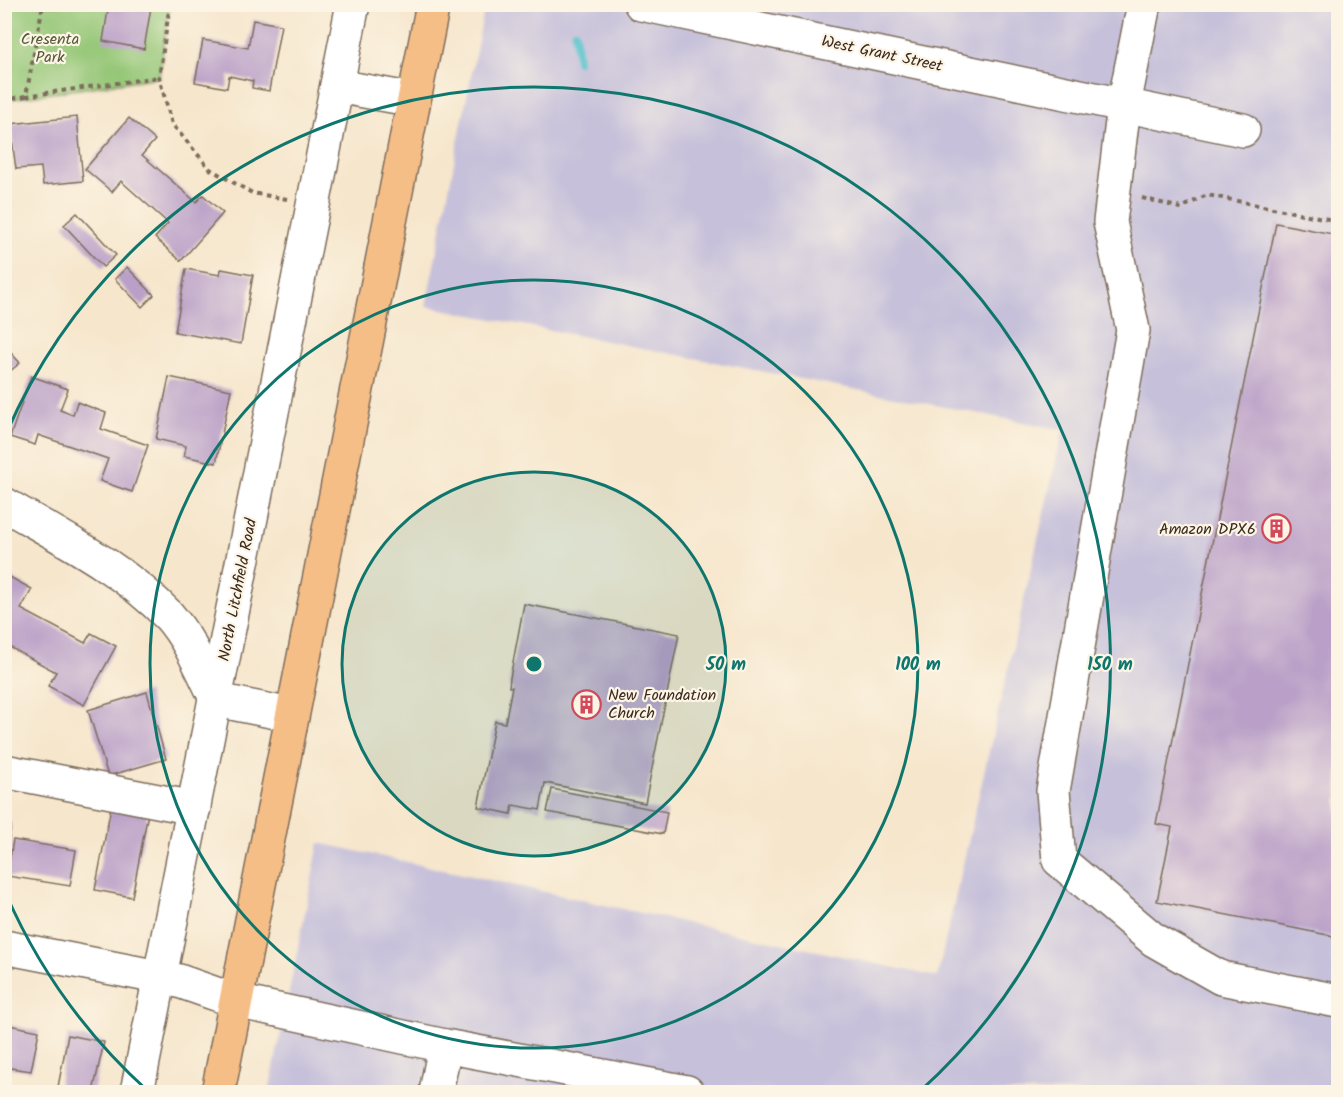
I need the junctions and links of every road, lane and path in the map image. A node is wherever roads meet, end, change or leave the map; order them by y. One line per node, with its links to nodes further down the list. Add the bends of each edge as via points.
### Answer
1 (43, 4): 9 (path)
2 (170, 4): 7 (path)
3 (354, 4): 8 (street, North Litchfield Road)
4 (433, 4): 11 (main road)
5 (641, 4): 12 (street, West Grant Street)
6 (1144, 4): 12 (street)
7 (159, 77): 9 (path); 15 (path, via 172,124 210,169 252,193)
8 (337, 86): 11 (street); 15 (street, North Litchfield Road)
9 (26, 96): 10 (path)
10 (4, 100)
11 (414, 100): 19 (main road)
12 (1124, 105): 13 (street, West Grant Street); 24 (street, via 1110,222 1134,330 1053,791 1059,860 1154,940 1221,978)
13 (1243, 130)
14 (1135, 197): 16 (path, via 1181,208 1207,195)
15 (314, 204): 18 (street, North Litchfield Road)
16 (1338, 221)
17 (4, 504): 18 (street, via 130,582 170,617)
18 (217, 700): 19 (street); 21 (street, North Litchfield Road)
19 (291, 715): 25 (main road)
20 (4, 771): 21 (street)
21 (194, 808): 23 (street, North Litchfield Road)
22 (4, 947): 23 (street)
23 (160, 978): 25 (street); 27 (street, North Litchfield Road)
24 (1338, 1000)
25 (236, 1001): 26 (street); 28 (main road)
26 (445, 1046): 29 (street); 30 (street)
27 (137, 1092)
28 (218, 1092)
29 (436, 1092)
30 (687, 1092)

